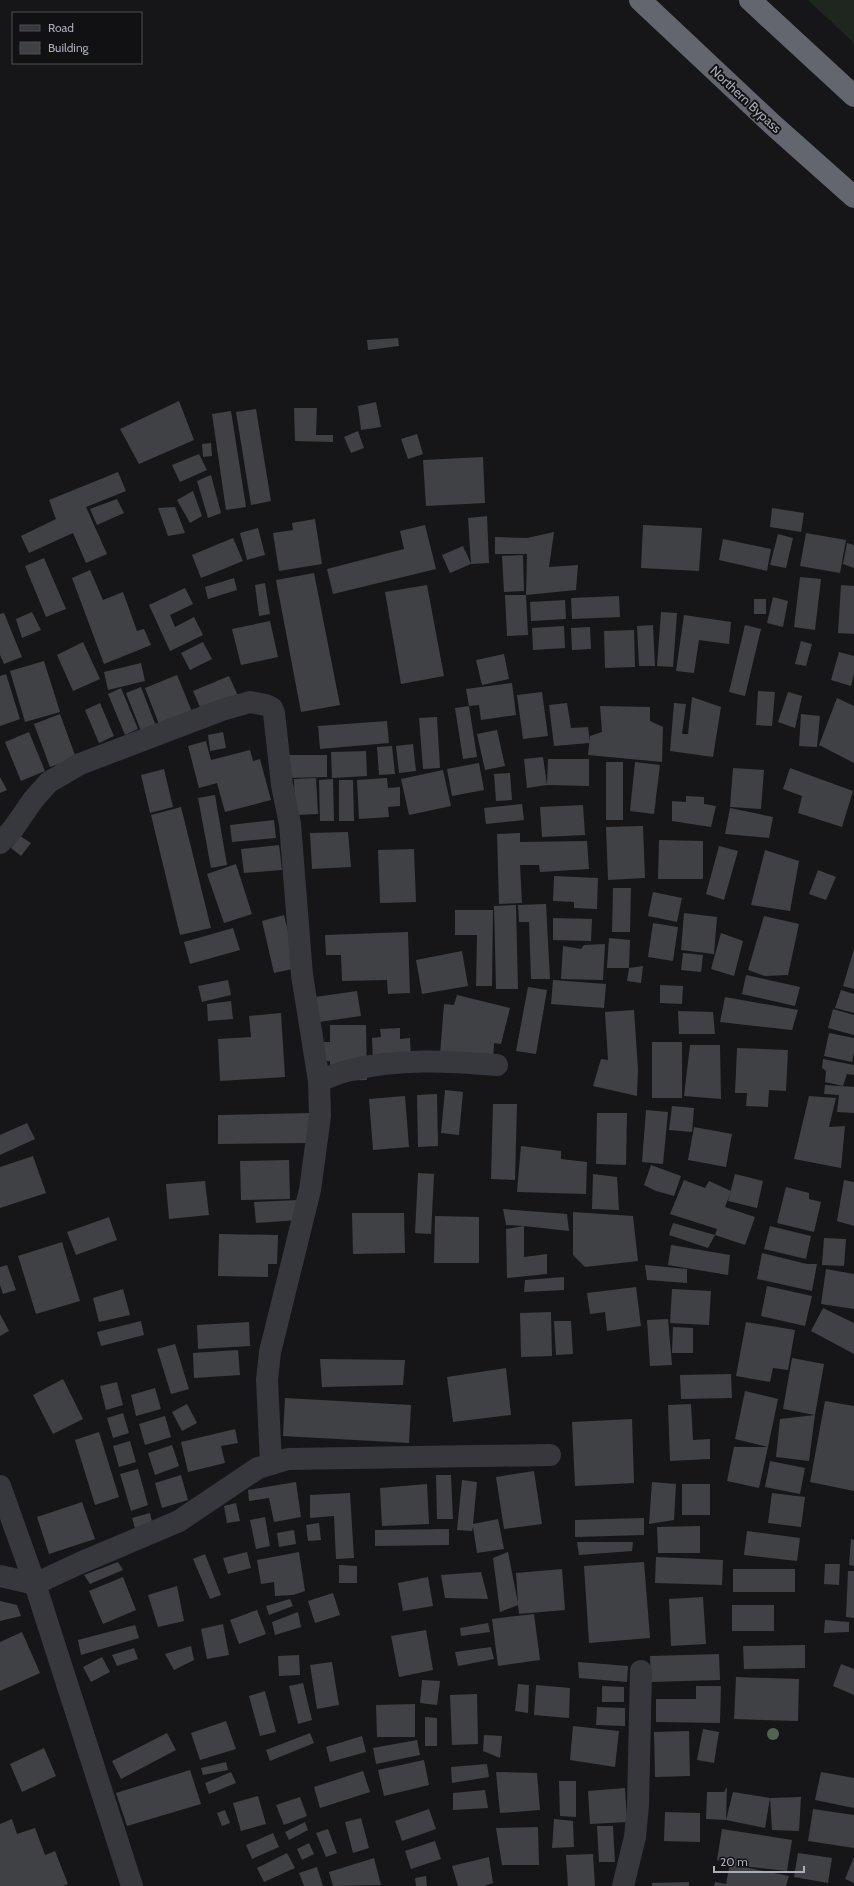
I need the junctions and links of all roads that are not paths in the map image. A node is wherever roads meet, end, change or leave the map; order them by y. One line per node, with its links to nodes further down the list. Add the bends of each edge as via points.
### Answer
1 (640, 0): 4 (highway, Northern Bypass)
2 (750, 0): 3 (highway)
3 (854, 96)
4 (854, 197)
5 (0, 843): 7 (street, via 49,782 80,764 222,710 250,702 272,708 290,824 302,975)
6 (497, 1065): 7 (street, via 446,1060 398,1062 351,1070)
7 (319, 1081): 9 (street, via 320,1116 310,1190 269,1359 267,1380)
8 (550, 1455): 9 (street, via 288,1459)
9 (270, 1464): 12 (street, via 258,1468 179,1521)
10 (0, 1486): 12 (street)
11 (0, 1576): 12 (street)
12 (35, 1584): 14 (street)
13 (641, 1671): 15 (street, via 638,1805 635,1837)
14 (132, 1886)
15 (623, 1886)

